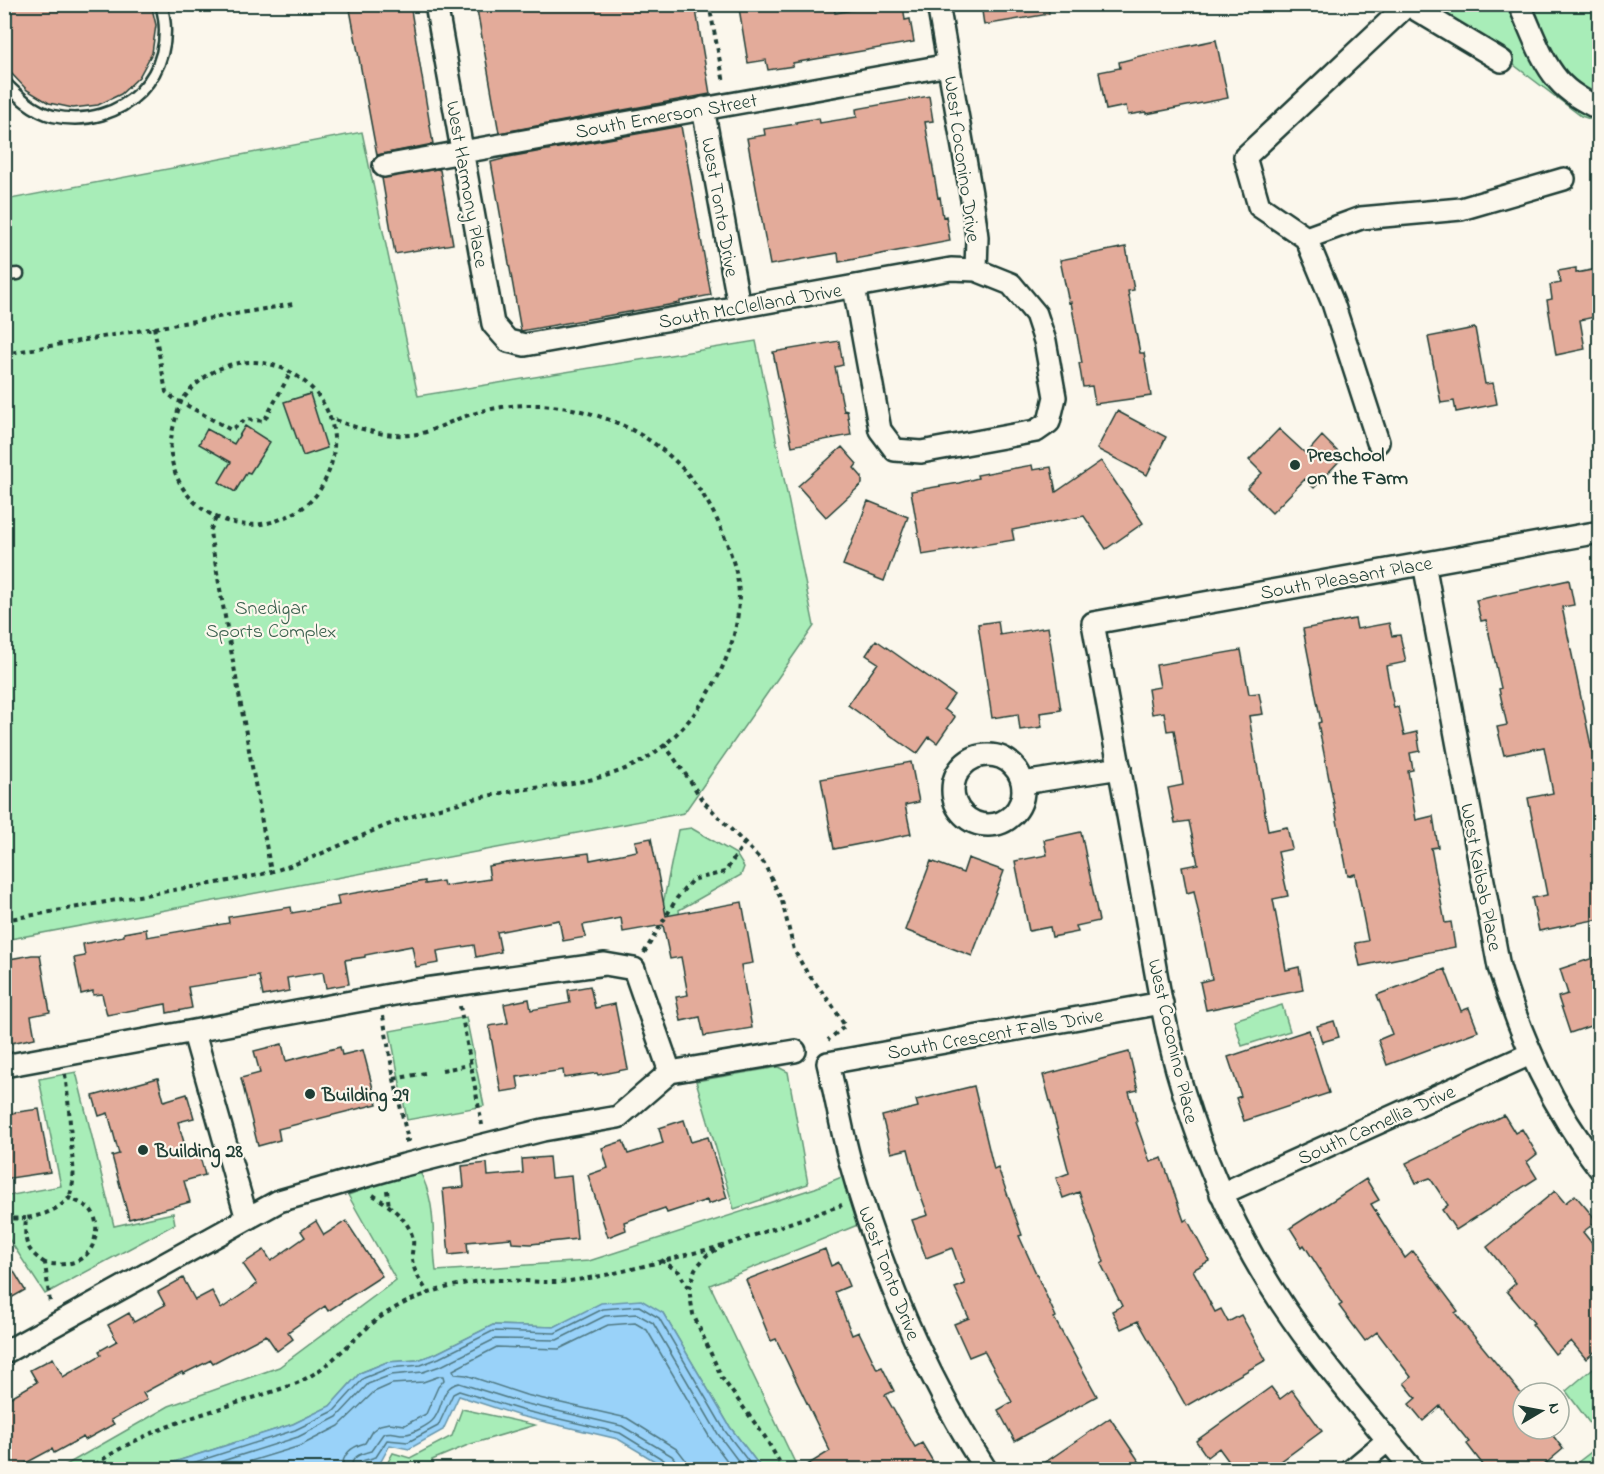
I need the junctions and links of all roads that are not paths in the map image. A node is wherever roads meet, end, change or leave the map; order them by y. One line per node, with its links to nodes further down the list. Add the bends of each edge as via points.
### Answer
1 (161, 4): 8 (lane, via 166,20 164,49 153,76 134,99 109,114 80,119 51,116 24,102)
2 (436, 4): 11 (street, West Harmony Place)
3 (938, 4): 7 (street, West Coconino Drive)
4 (1519, 4): 10 (street, via 1557,79 1577,97)
5 (1408, 5): 6 (street); 14 (street, via 1245,157 1259,206)
6 (1502, 61)
7 (949, 65): 9 (street, South Emerson Street); 15 (street, West Coconino Drive, via 973,205)
8 (4, 82)
9 (703, 108): 11 (street, South Emerson Street); 19 (street, West Tonto Drive)
10 (1599, 109)
11 (463, 152): 12 (street, South Emerson Street); 20 (street, West Harmony Place, via 493,324 508,341)
12 (384, 166)
13 (1564, 179): 14 (street, via 1461,209 1362,218)
14 (1305, 238): 21 (street, via 1334,303)
15 (976, 270): 18 (street, South McClelland Drive, via 951,269); 18 (street, West Coconino Drive, via 1011,284 1036,314 1055,397 1049,422 1024,434 921,452 895,450 880,430)
16 (18, 274): 17 (lane)
17 (4, 275)
18 (854, 287): 19 (street, South McClelland Drive)
19 (739, 306): 20 (street, South McClelland Drive)
20 (525, 345)
21 (1378, 442)
22 (1599, 532): 23 (street, South Pleasant Place)
23 (1424, 563): 24 (street, South Pleasant Place); 30 (street, West Kaibab Place, via 1489,922 1499,967)
24 (1093, 623): 25 (street, West Coconino Place)
25 (1120, 768): 26 (street); 27 (street, West Coconino Place)
26 (1023, 783)
27 (1162, 1003): 31 (street, South Crescent Falls Drive); 35 (street, West Coconino Place, via 1176,1068)
28 (194, 1032): 32 (street); 33 (street, via 456,984 605,964 634,969); 36 (street)
29 (795, 1052): 33 (street)
30 (1530, 1054): 34 (street, West Kaibab Place, via 1566,1121); 35 (street, South Camellia Drive)
31 (828, 1063): 39 (street, West Tonto Drive, via 850,1161 880,1256 919,1348)
32 (4, 1066)
33 (670, 1072): 36 (street, via 618,1117 543,1130 404,1165 279,1201)
34 (1599, 1168)
35 (1221, 1194): 38 (street, West Coconino Place, via 1257,1263 1305,1338)
36 (247, 1219): 37 (street)
37 (4, 1353)
38 (1388, 1440): 40 (street); 41 (street, West Coconino Place)
39 (986, 1470)
40 (1352, 1470)
41 (1413, 1470)

